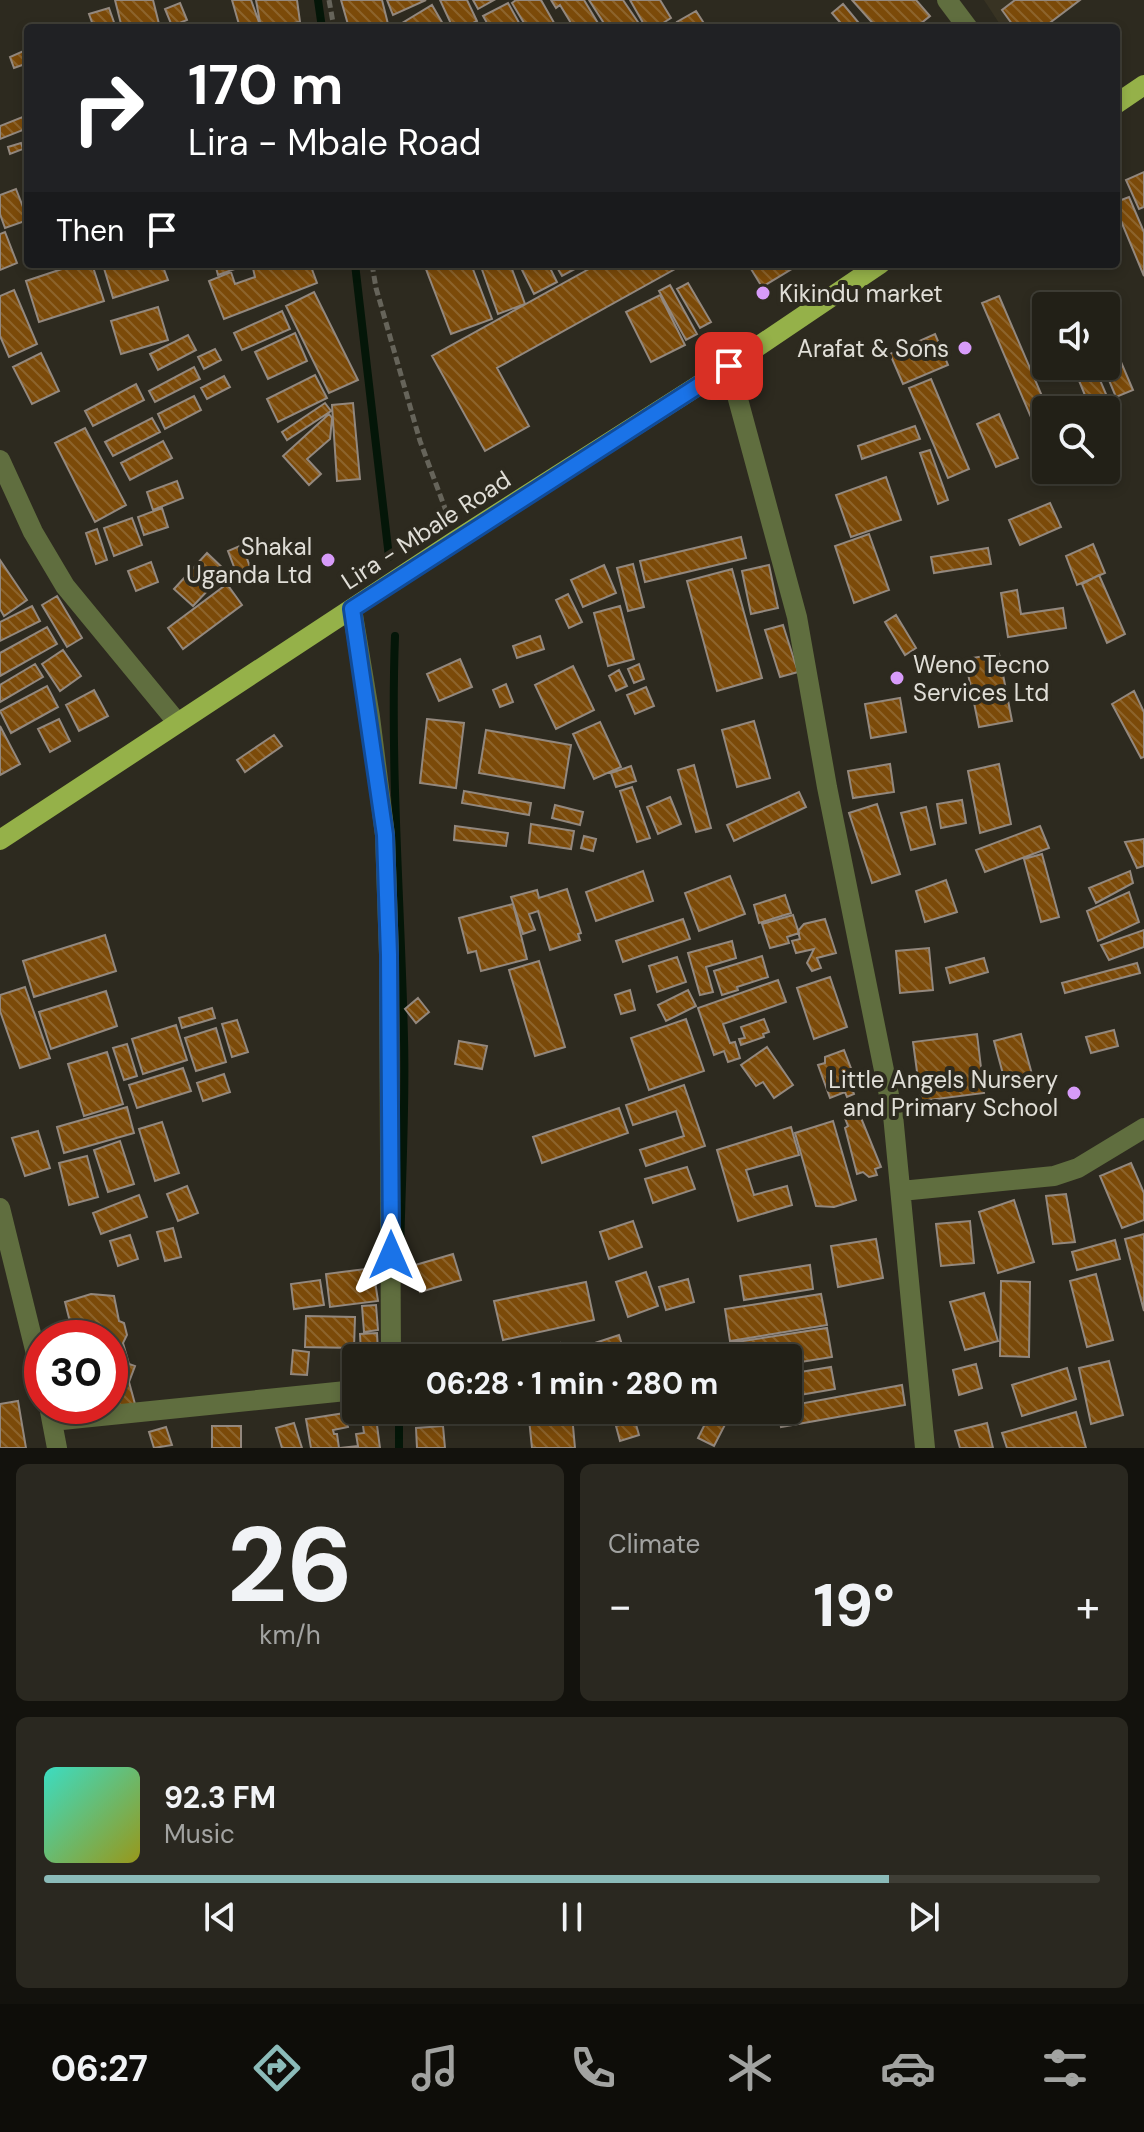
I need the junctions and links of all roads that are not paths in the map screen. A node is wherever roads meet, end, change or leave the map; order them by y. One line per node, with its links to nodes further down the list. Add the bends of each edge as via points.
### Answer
1 (947, 0): 2 (street)
2 (965, 24)
3 (1144, 85): 4 (main road)
4 (1120, 101)
5 (874, 268): 6 (main road, Lira - Mbale Road)
6 (729, 366): 8 (main road, Lira - Mbale Road); 12 (street, via 797,617 893,1115)
7 (0, 460): 9 (street, via 65,586)
8 (352, 609): 9 (main road, Lira - Mbale Road); 15 (street, via 385,835)
9 (177, 722): 10 (main road, Lira - Mbale Road)
10 (0, 840)
11 (1142, 1135): 12 (street, via 1054,1176)
12 (901, 1191): 20 (street)
13 (0, 1208): 14 (street)
14 (28, 1320)
15 (391, 1344)
16 (342, 1391): 17 (street)
17 (128, 1408)
18 (53, 1424): 19 (street)
19 (57, 1448)
20 (925, 1448)

